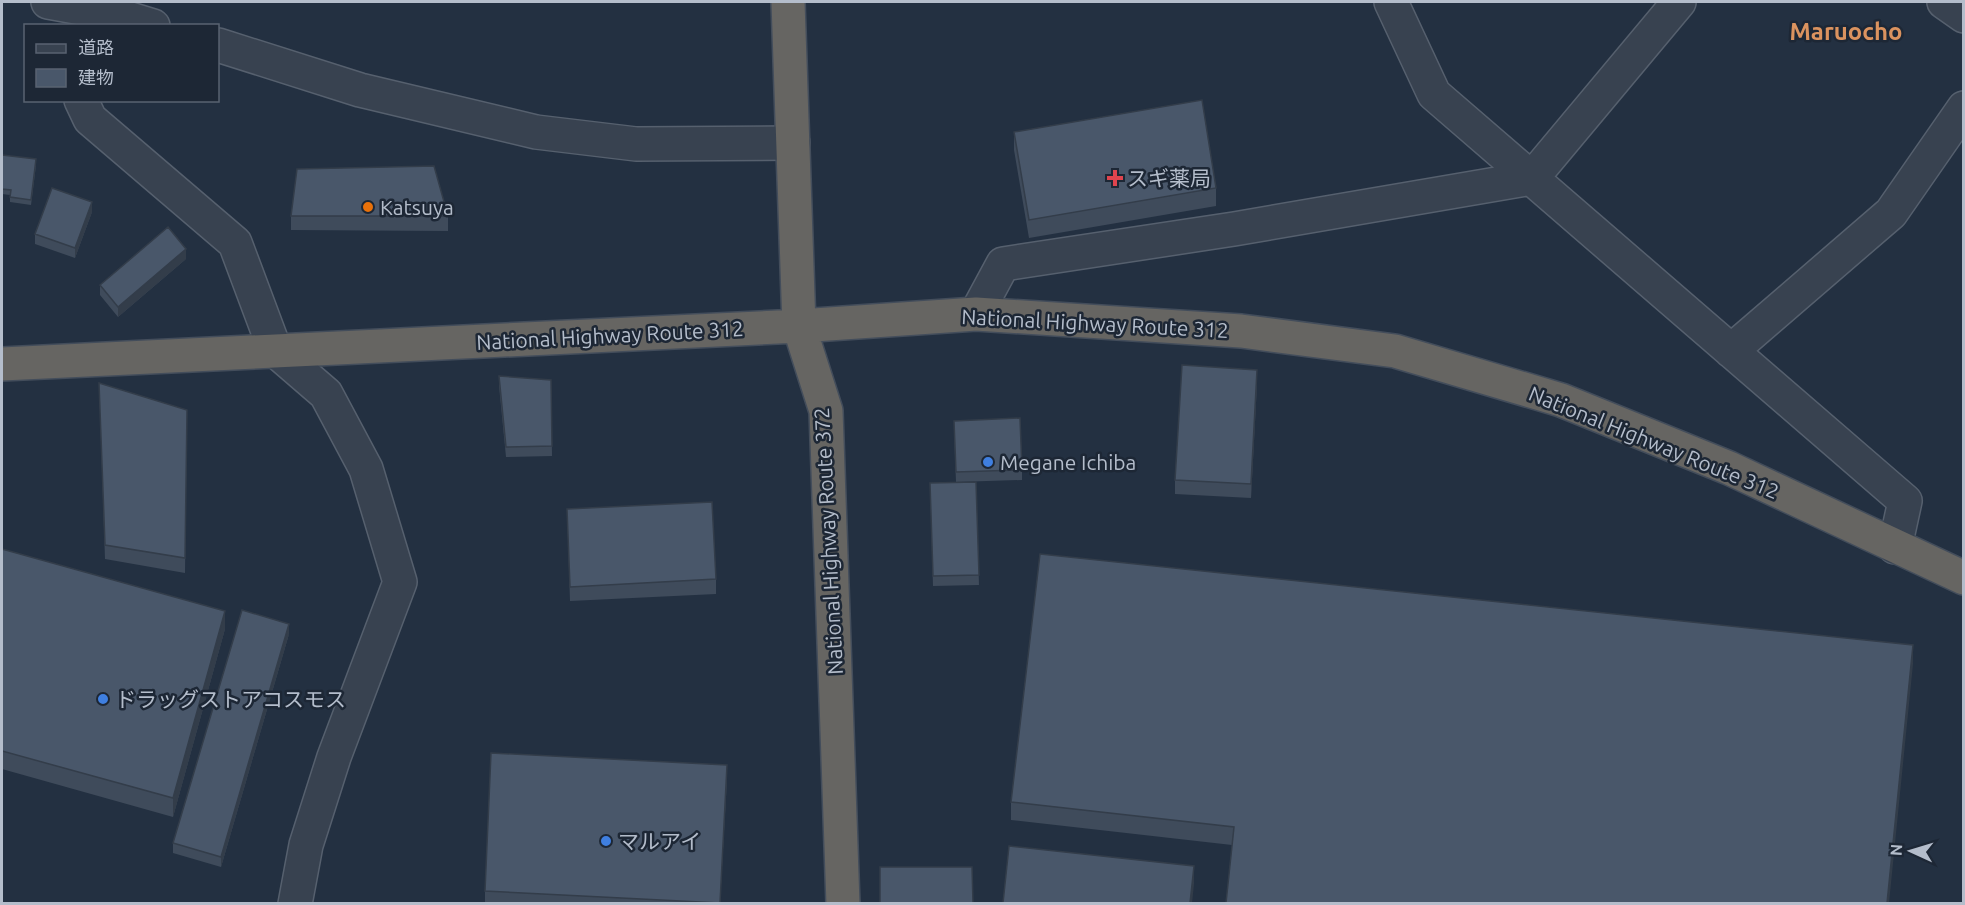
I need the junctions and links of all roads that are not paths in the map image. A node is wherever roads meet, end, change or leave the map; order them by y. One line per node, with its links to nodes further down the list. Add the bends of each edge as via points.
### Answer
1 (35, 2): 8 (street)
2 (48, 2): 9 (street)
3 (788, 2): 13 (highway, National Highway Route 372)
4 (1391, 2): 14 (street, via 1434,94)
5 (1678, 2): 14 (street)
6 (1944, 2): 7 (street)
7 (1964, 16)
8 (45, 24)
9 (146, 24)
10 (219, 45): 13 (street, via 360,90 536,132 636,144)
11 (82, 102): 17 (street, via 90,119 235,243)
12 (1964, 108): 18 (street, via 1891,213)
13 (793, 143): 16 (highway, National Highway Route 372)
14 (1532, 178): 15 (street, via 1002,264); 18 (street)
15 (976, 314): 16 (highway, National Highway Route 312); 20 (highway, National Highway Route 312, via 1241,331 1395,351 1561,400 1729,468)
16 (799, 326): 17 (highway, National Highway Route 312); 23 (highway, National Highway Route 372, via 826,411)
17 (275, 350): 19 (highway, National Highway Route 312); 22 (street, via 326,394 366,469 399,582 334,757 306,845)
18 (1731, 351): 20 (street, via 1905,501)
19 (2, 364)
20 (1895, 547): 21 (highway, National Highway Route 312)
21 (1964, 578)
22 (295, 903)
23 (843, 903)

